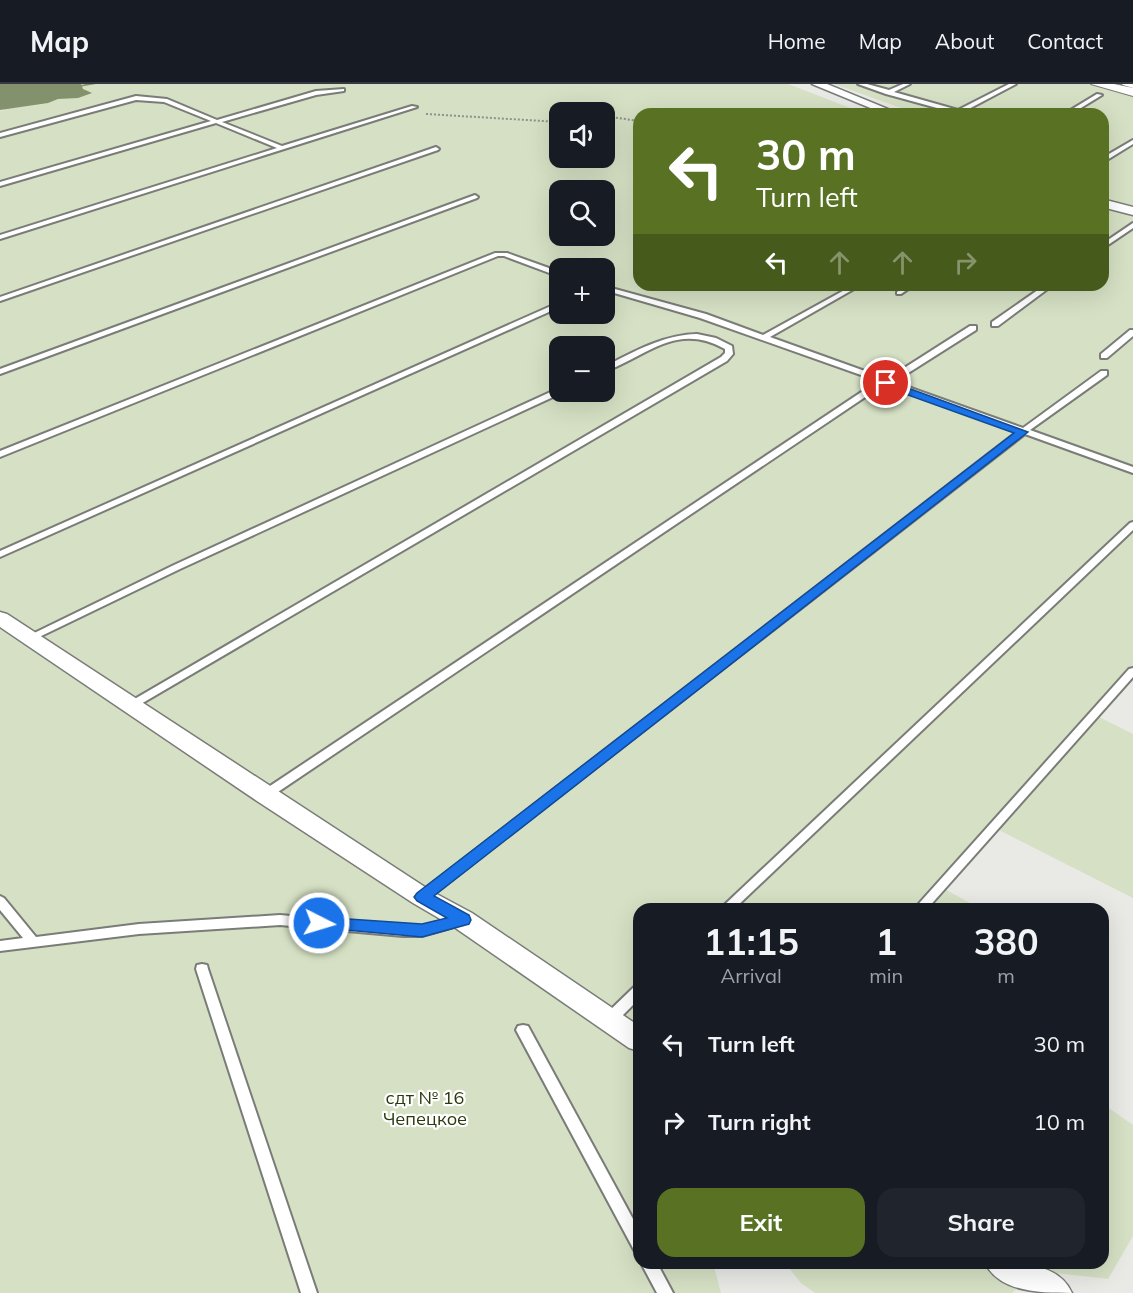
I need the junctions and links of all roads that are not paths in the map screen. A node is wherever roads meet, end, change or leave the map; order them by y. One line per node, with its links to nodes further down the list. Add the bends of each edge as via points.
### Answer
1 (817, 84): 12 (street)
2 (861, 84): 10 (lane)
3 (907, 84): 10 (lane)
4 (1013, 84): 14 (lane)
5 (1125, 84): 6 (lane)
6 (1133, 86)
7 (342, 90): 16 (lane, via 316,93)
8 (1098, 90): 9 (street); 15 (lane)
9 (1133, 92)
10 (888, 93): 13 (lane)
11 (414, 107): 19 (lane)
12 (879, 108)
13 (944, 108)
14 (971, 108)
15 (1075, 108)
16 (217, 121): 17 (lane, via 165,100 142,97); 19 (lane); 22 (lane)
17 (0, 135)
18 (1133, 142): 21 (lane)
19 (281, 148): 27 (lane)
20 (436, 148): 33 (lane)
21 (1109, 157)
22 (0, 184)
23 (475, 197): 41 (lane)
24 (1109, 205): 25 (street)
25 (1133, 211)
26 (1133, 225): 28 (lane)
27 (0, 237)
28 (1109, 242)
29 (549, 271): 46 (lane, via 497,254)
30 (615, 291): 38 (lane)
31 (847, 291): 38 (lane)
32 (1042, 291): 35 (lane)
33 (0, 299)
34 (549, 308): 49 (lane)
35 (995, 324)
36 (973, 328): 43 (lane)
37 (1133, 332): 39 (lane)
38 (763, 338): 43 (lane)
39 (1104, 356)
40 (615, 365): 53 (lane, via 687,334 706,336 729,348 724,359)
41 (0, 372)
42 (1104, 373): 45 (lane)
43 (884, 382): 45 (lane); 54 (lane)
44 (549, 396): 51 (lane)
45 (1022, 432): 47 (lane); 55 (lane)
46 (0, 454)
47 (1133, 470)
48 (1133, 525): 57 (lane)
49 (0, 554)
50 (0, 618): 51 (street)
51 (29, 638): 53 (street)
52 (1133, 671): 58 (lane)
53 (130, 706): 54 (street)
54 (266, 795): 55 (street)
55 (422, 897): 59 (street)
56 (0, 901): 60 (lane)
57 (732, 903)
58 (925, 903)
59 (463, 920): 60 (lane, via 422,931 280,920); 64 (street)
60 (32, 940): 61 (lane)
61 (0, 946)
62 (202, 969): 70 (lane)
63 (633, 997): 64 (lane)
64 (610, 1019): 66 (street)
65 (523, 1030): 67 (lane)
66 (633, 1036)
67 (633, 1234)
68 (652, 1269): 71 (lane)
69 (1012, 1269): 72 (street)
70 (309, 1293)
71 (665, 1293)
72 (1056, 1293)

